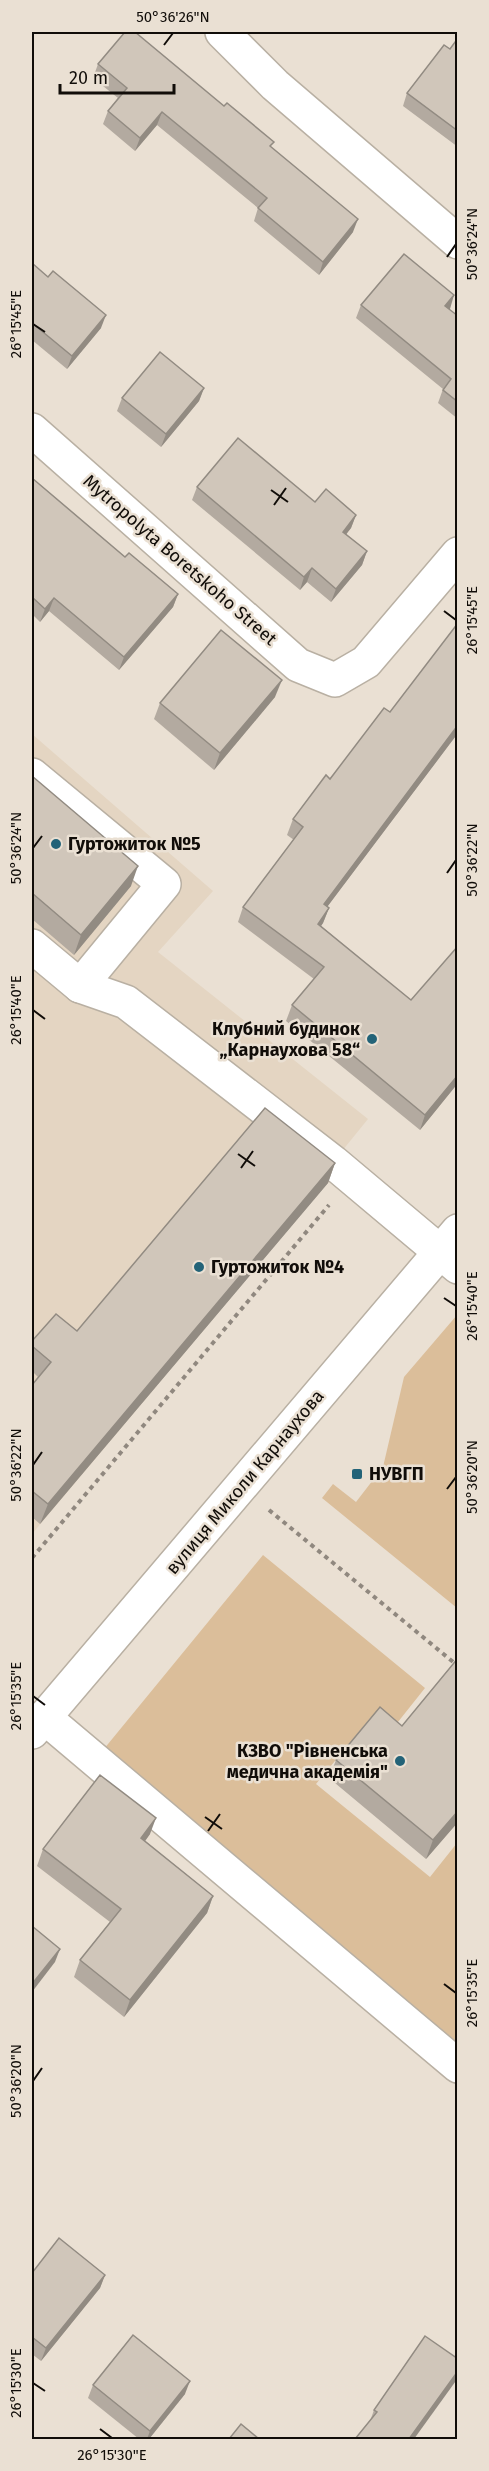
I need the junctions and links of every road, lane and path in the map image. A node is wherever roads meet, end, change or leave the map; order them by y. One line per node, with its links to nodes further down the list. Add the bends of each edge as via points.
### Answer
1 (222, 32): 2 (street, via 275,85)
2 (458, 242)
3 (32, 430): 4 (street, Mytropolyta Boretskoho Street, via 298,665 335,680 366,662)
4 (458, 554)
5 (32, 775): 7 (street, via 164,884)
6 (32, 946): 7 (street)
7 (80, 986): 8 (street, via 126,1002)
8 (352, 1178): 9 (street); 11 (path)
9 (451, 1250): 10 (street, вулиця Миколи Карнаухова)
10 (241, 1486): 12 (path); 13 (street, вулиця Миколи Карнаухова)
11 (32, 1558)
12 (458, 1666)
13 (38, 1725): 14 (street)
14 (458, 2066)

